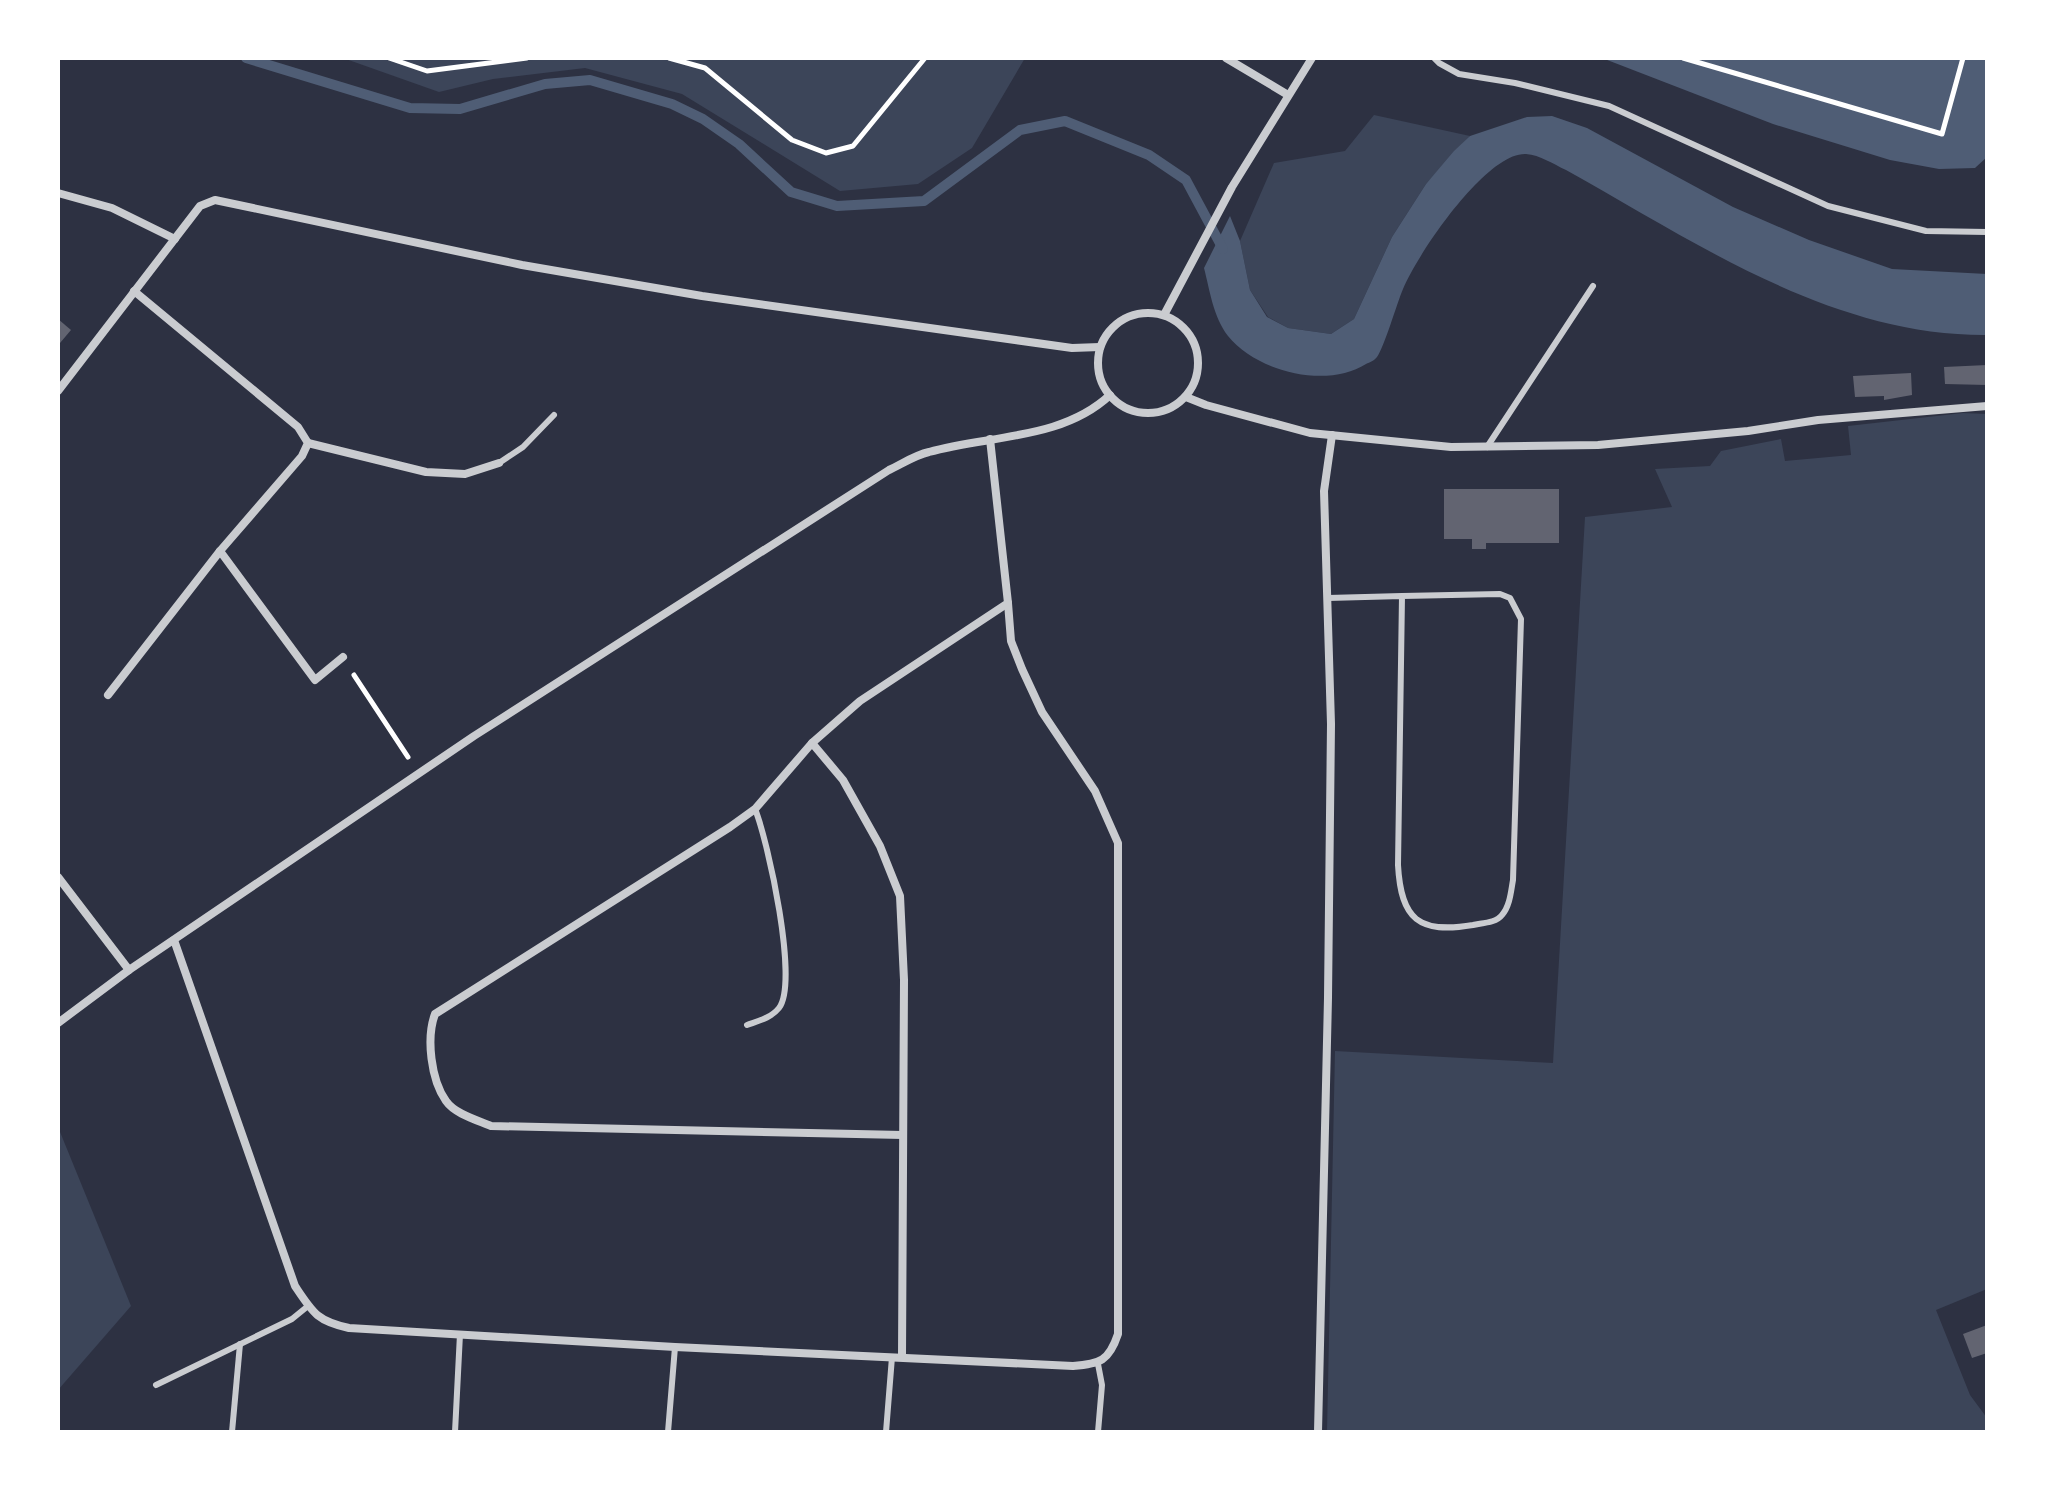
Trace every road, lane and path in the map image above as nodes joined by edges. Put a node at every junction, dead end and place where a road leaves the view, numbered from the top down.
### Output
1 (389, 58) edge
2 (527, 58) edge
3 (669, 58) edge
4 (925, 58) edge
5 (1226, 58) edge
6 (1312, 58) edge
7 (1434, 58) edge
8 (1683, 58) edge
9 (1963, 58) edge
10 (1288, 95) junction
11 (58, 193) edge
12 (1987, 232) edge
13 (175, 239) junction
14 (1593, 286) dead end
15 (134, 291) junction
16 (1164, 315) junction
17 (1100, 347) junction
18 (58, 391) edge
19 (1110, 395) junction
20 (1186, 397) junction
21 (1987, 406) edge
22 (554, 415) dead end
23 (1332, 435) junction
24 (990, 439) junction
25 (308, 443) junction
26 (1487, 447) junction
27 (499, 463) joint
28 (220, 551) junction
29 (1402, 596) junction
30 (1328, 598) junction
31 (1008, 603) junction
32 (343, 657) joint
33 (108, 695) dead end
34 (812, 743) junction
35 (420, 774) junction
36 (755, 809) junction
37 (58, 877) edge
38 (174, 940) junction
39 (129, 970) junction
40 (58, 1023) edge
41 (747, 1025) dead end
42 (903, 1135) junction
43 (308, 1306) junction
44 (460, 1334) junction
45 (240, 1344) junction
46 (675, 1347) junction
47 (892, 1357) junction
48 (902, 1357) junction
49 (1098, 1364) junction
50 (156, 1385) dead end
51 (232, 1432) edge
52 (455, 1432) edge
53 (668, 1432) edge
54 (886, 1432) edge
55 (1098, 1432) edge
56 (1318, 1432) edge

1 - 2 path
3 - 4 path
5 - 10 street
6 - 10 street
7 - 12 lane
8 - 9 path
10 - 16 street
11 - 13 street
13 - 15 street
13 - 17 street
14 - 26 lane
15 - 18 street
15 - 25 street
16 - 17 street
16 - 20 street
17 - 19 street
19 - 20 street
19 - 24 street
20 - 23 street
21 - 26 street
22 - 27 lane
23 - 26 street
23 - 30 street
24 - 31 street
24 - 35 street
25 - 27 street
25 - 28 street
28 - 32 street
28 - 33 street
29 - 29 lane
29 - 30 lane
30 - 56 street
31 - 34 street
31 - 49 street
32 - 35 path
34 - 36 street
34 - 42 street
35 - 38 street
36 - 41 lane
36 - 42 street
37 - 39 street
38 - 39 street
38 - 43 street
39 - 40 street
42 - 48 street
43 - 44 street
43 - 45 lane
44 - 46 street
44 - 52 lane
45 - 50 lane
45 - 51 lane
46 - 47 street
46 - 53 lane
47 - 48 street
47 - 54 lane
48 - 49 street
49 - 55 lane

